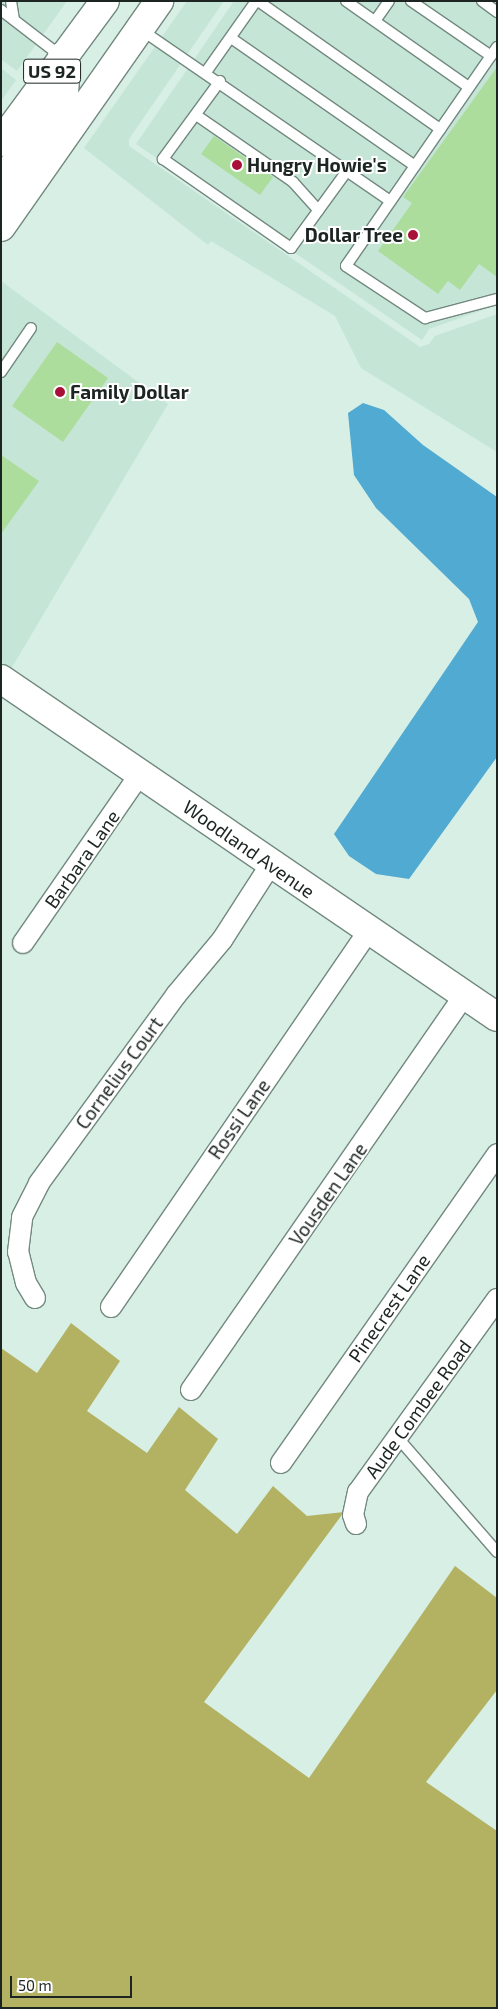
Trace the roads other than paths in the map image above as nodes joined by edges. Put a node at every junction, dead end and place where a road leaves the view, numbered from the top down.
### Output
1 (11, 1) edge
2 (105, 1) edge
3 (159, 1) edge
4 (257, 1) edge
5 (346, 1) edge
6 (389, 1) edge
7 (411, 1) edge
8 (482, 1) edge
9 (1, 10) edge
10 (497, 12) edge
11 (14, 20) junction
12 (375, 21) junction
13 (140, 28) junction
14 (231, 38) junction
15 (497, 47) edge
16 (491, 56) junction
17 (62, 57) junction
18 (206, 72) junction
19 (220, 81) junction
20 (469, 87) junction
21 (196, 115) junction
22 (440, 129) junction
23 (1, 142) edge
24 (415, 166) junction
25 (347, 171) junction
26 (390, 202) junction
27 (1, 207) edge
28 (318, 210) junction
29 (1, 227) edge
30 (497, 299) edge
31 (31, 328) dead end
32 (1, 372) edge
33 (1, 679) edge
34 (140, 774) junction
35 (271, 864) junction
36 (368, 932) junction
37 (23, 944) dead end
38 (464, 997) junction
39 (497, 1017) edge
40 (497, 1154) edge
41 (34, 1298) dead end
42 (497, 1299) edge
43 (111, 1307) dead end
44 (191, 1390) dead end
45 (398, 1438) junction
46 (282, 1463) dead end
47 (356, 1524) dead end
48 (497, 1552) edge

1 - 11 lane
2 - 17 main road, US 92
3 - 13 main road, US 92
4 - 14 lane
4 - 22 lane
5 - 12 lane
6 - 12 lane
7 - 16 lane
8 - 10 lane
9 - 11 lane
11 - 17 lane
12 - 20 lane
13 - 18 lane
13 - 29 main road, US 92
14 - 18 lane
14 - 24 lane
15 - 16 lane
16 - 20 lane
17 - 23 main road, US 92
17 - 27 main road
18 - 19 lane
19 - 21 lane
19 - 25 lane
20 - 22 lane
21 - 28 lane
21 - 28 lane
22 - 24 lane
24 - 26 lane
25 - 26 lane
25 - 28 lane
26 - 30 lane
31 - 32 lane
33 - 34 main road, Woodland Avenue
34 - 35 main road, Woodland Avenue
34 - 37 street, Barbara Lane
35 - 36 main road, Woodland Avenue
35 - 41 street, Cornelius Court
36 - 38 main road, Woodland Avenue
36 - 43 street, Rossi Lane
38 - 39 main road, Woodland Avenue
38 - 44 street, Vousden Lane
40 - 46 street, Pinecrest Lane
42 - 45 street, Aude Combee Road
45 - 47 street, Aude Combee Road
45 - 48 lane

